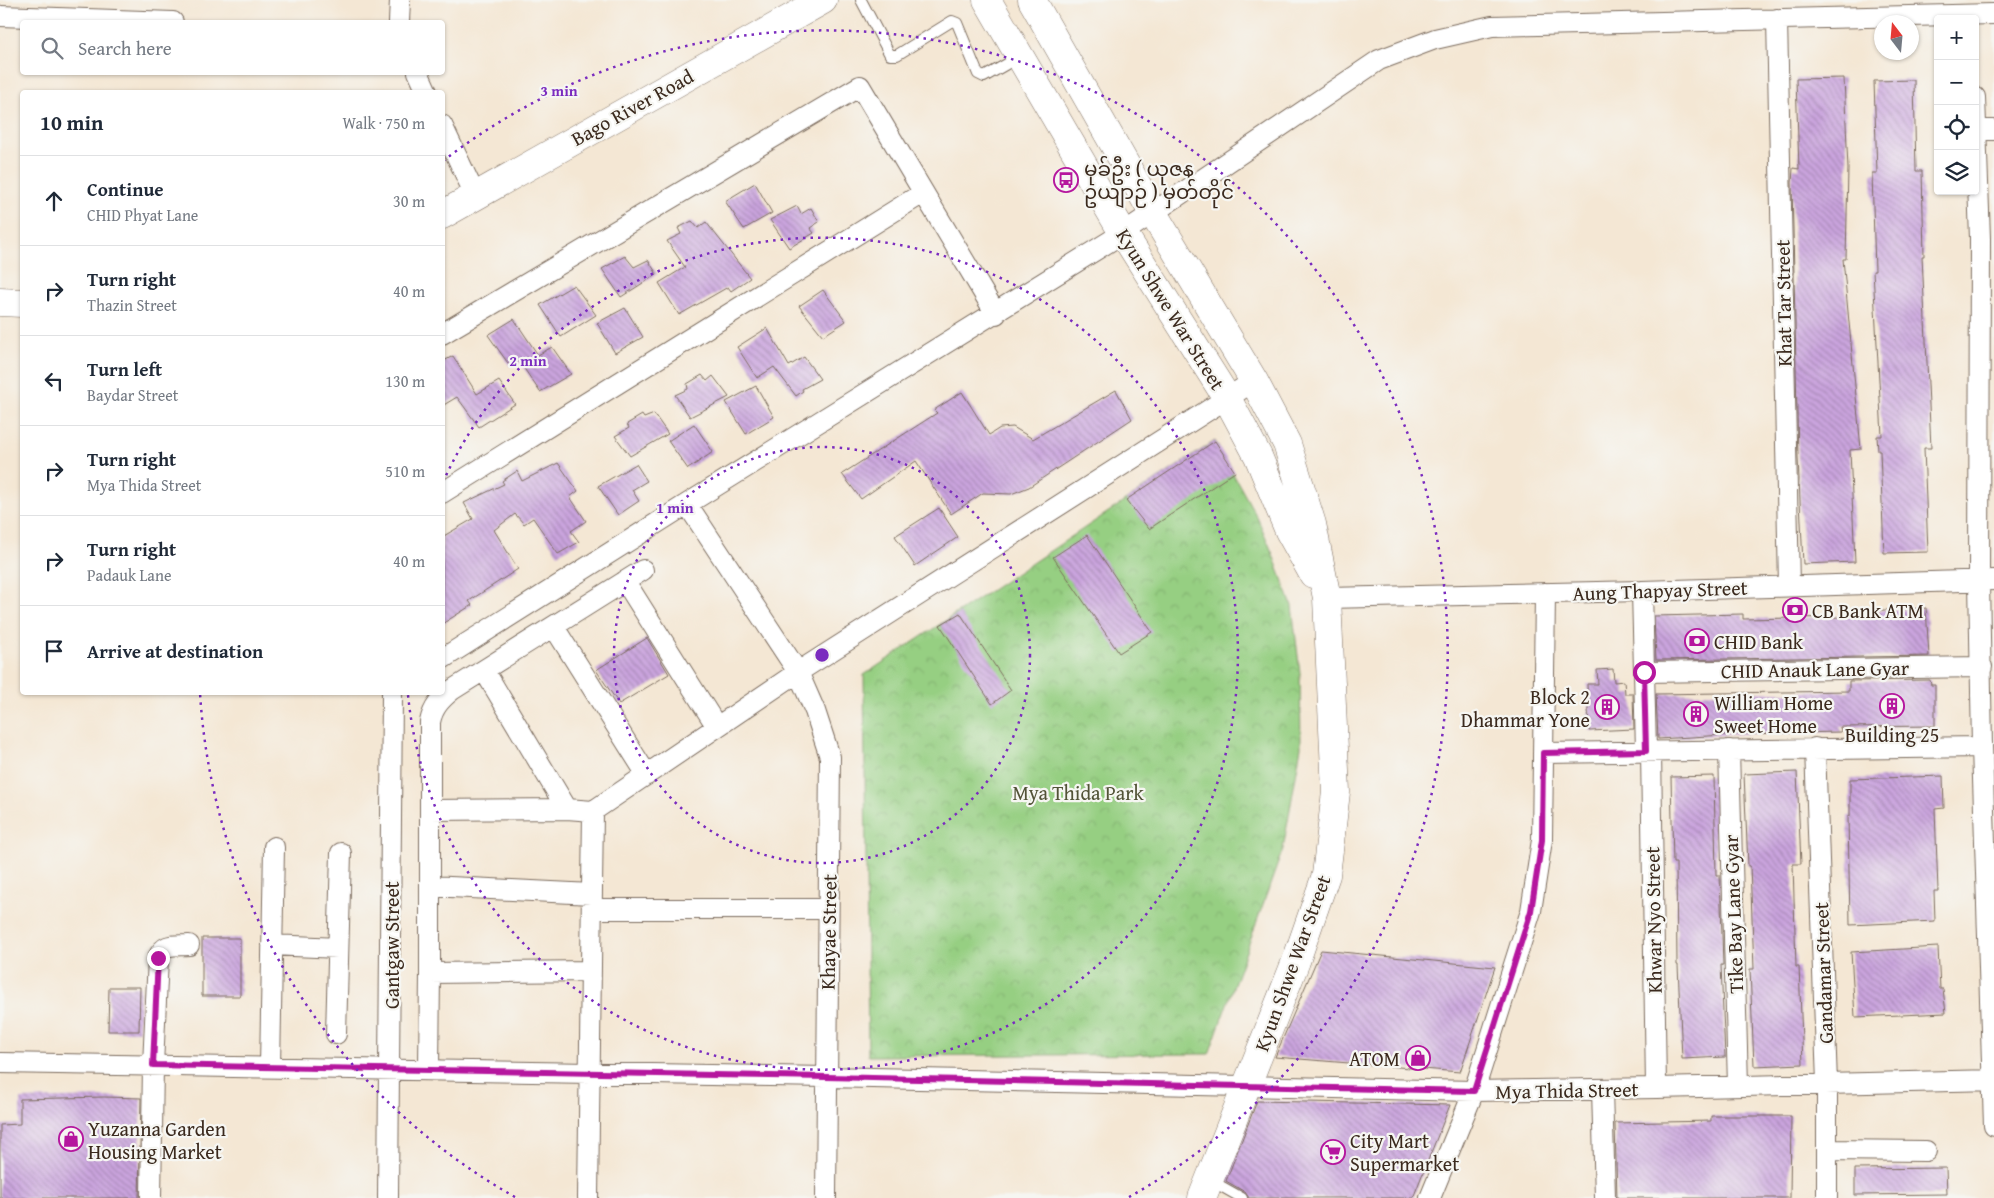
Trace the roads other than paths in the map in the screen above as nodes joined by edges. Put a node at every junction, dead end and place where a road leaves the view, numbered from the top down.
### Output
1 (400, 0) edge
2 (823, 0) edge
3 (860, 0) edge
4 (987, 0) edge
5 (1032, 0) edge
6 (1973, 11) edge
7 (1994, 14) edge
8 (0, 16) edge
9 (1777, 19) junction
10 (115, 20) edge
11 (399, 20) edge
12 (1020, 56) junction
13 (419, 75) edge
14 (426, 90) edge
15 (1977, 105) edge
16 (1985, 130) edge
17 (445, 131) edge
18 (924, 193) junction
19 (475, 195) junction
20 (445, 212) edge
21 (1153, 213) junction
22 (1123, 233) junction
23 (1987, 239) edge
24 (0, 302) edge
25 (20, 303) edge
26 (996, 314) junction
27 (445, 332) edge
28 (1987, 350) edge
29 (1254, 381) junction
30 (1227, 398) junction
31 (1987, 463) edge
32 (445, 491) edge
33 (687, 504) junction
34 (643, 570) dead end
35 (1987, 580) edge
36 (625, 581) junction
37 (1789, 586) junction
38 (1642, 591) junction
39 (1545, 593) junction
40 (1326, 598) junction
41 (554, 626) junction
42 (445, 657) edge
43 (1982, 667) junction
44 (484, 670) junction
45 (798, 672) junction
46 (1647, 672) junction
47 (392, 695) edge
48 (717, 727) junction
49 (1815, 748) junction
50 (1982, 748) junction
51 (1648, 751) junction
52 (1543, 753) junction
53 (1729, 754) junction
54 (647, 775) junction
55 (567, 809) junction
56 (430, 810) junction
57 (593, 812) junction
58 (274, 847) dead end
59 (340, 853) dead end
60 (430, 886) junction
61 (592, 902) junction
62 (827, 909) junction
63 (189, 945) dead end
64 (272, 945) junction
65 (338, 948) junction
66 (591, 971) junction
67 (430, 973) junction
68 (336, 1034) dead end
69 (0, 1063) edge
70 (153, 1065) junction
71 (270, 1067) junction
72 (390, 1070) junction
73 (429, 1070) junction
74 (589, 1074) junction
75 (826, 1077) junction
76 (1738, 1077) junction
77 (1993, 1080) edge
78 (1827, 1083) junction
79 (1245, 1087) junction
80 (1656, 1088) junction
81 (1602, 1089) junction
82 (1474, 1091) junction
83 (1994, 1126) edge
84 (1827, 1150) junction
85 (1926, 1152) dead end
86 (1206, 1189) edge
87 (151, 1198) edge
88 (388, 1198) edge
89 (588, 1198) edge
90 (826, 1198) edge
91 (1242, 1198) edge
92 (1430, 1198) edge
93 (1605, 1198) edge
94 (1827, 1198) edge

1 - 11 street
2 - 19 street, Bago River Road
3 - 12 lane
4 - 12 street, Kyun Shwe War Street
5 - 21 street, Kyun Shwe War Street
6 - 7 street
6 - 9 street
8 - 10 street
9 - 21 street
9 - 37 street, Khat Tar Street
12 - 22 street, Kyun Shwe War Street
13 - 14 street
15 - 16 street
16 - 23 street
17 - 19 street
18 - 26 street
18 - 27 street
18 - 32 street
19 - 20 street, Bago River Road
21 - 22 street
21 - 29 street, Kyun Shwe War Street
22 - 26 street
22 - 30 street, Kyun Shwe War Street
23 - 28 street
24 - 25 street
26 - 33 street
28 - 31 street
29 - 30 street
29 - 40 street, Kyun Shwe War Street
30 - 40 street, Kyun Shwe War Street
30 - 45 street
31 - 35 street
33 - 42 street
33 - 45 street, Khayae Street
34 - 36 street
35 - 37 street, Aung Thapyay Street
35 - 43 street
36 - 41 street
36 - 48 street
37 - 38 street, Aung Thapyay Street
38 - 39 street, Aung Thapyay Street
38 - 46 street, Khwar Nyo Street
39 - 40 street, Aung Thapyay Street
39 - 52 street
40 - 79 street, Kyun Shwe War Street
41 - 44 street
41 - 54 street
43 - 46 street, CHID Anauk Lane Gyar
43 - 50 street
44 - 55 street
44 - 56 street
45 - 48 street
45 - 62 street, Khayae Street
46 - 51 street, Khwar Nyo Street
47 - 72 street, Gantgaw Street
48 - 54 street
49 - 50 street
49 - 53 street
49 - 78 street, Gandamar Street
50 - 77 street
51 - 52 street
51 - 53 street
51 - 80 street, Khwar Nyo Street
52 - 82 street
53 - 76 street, Tike Bay Lane Gyar
54 - 57 street
55 - 56 street
55 - 57 street
56 - 60 street
57 - 61 street
58 - 64 street
59 - 65 street
60 - 61 street
60 - 67 street
61 - 62 street
61 - 66 street
62 - 75 street, Khayae Street
63 - 70 street
64 - 65 street
64 - 71 street
65 - 68 street
66 - 67 street
66 - 74 street
67 - 73 street
69 - 70 street, Mya Thida Street
70 - 71 street, Mya Thida Street
70 - 87 street
71 - 72 street, Mya Thida Street
72 - 73 street, Mya Thida Street
72 - 88 street, Gantgaw Street
73 - 74 street, Mya Thida Street
74 - 75 street, Mya Thida Street
74 - 89 street
75 - 79 street, Mya Thida Street
75 - 90 street, Khayae Street
76 - 78 street, Mya Thida Street
76 - 80 street, Mya Thida Street
77 - 78 street, Mya Thida Street
77 - 83 street
78 - 84 street, Gandamar Street
79 - 82 street, Mya Thida Street
79 - 86 street, Kyun Shwe War Street
80 - 81 street, Mya Thida Street
81 - 82 street, Mya Thida Street
81 - 93 street
82 - 92 street
84 - 85 street
84 - 94 street, Gandamar Street
86 - 91 lane

